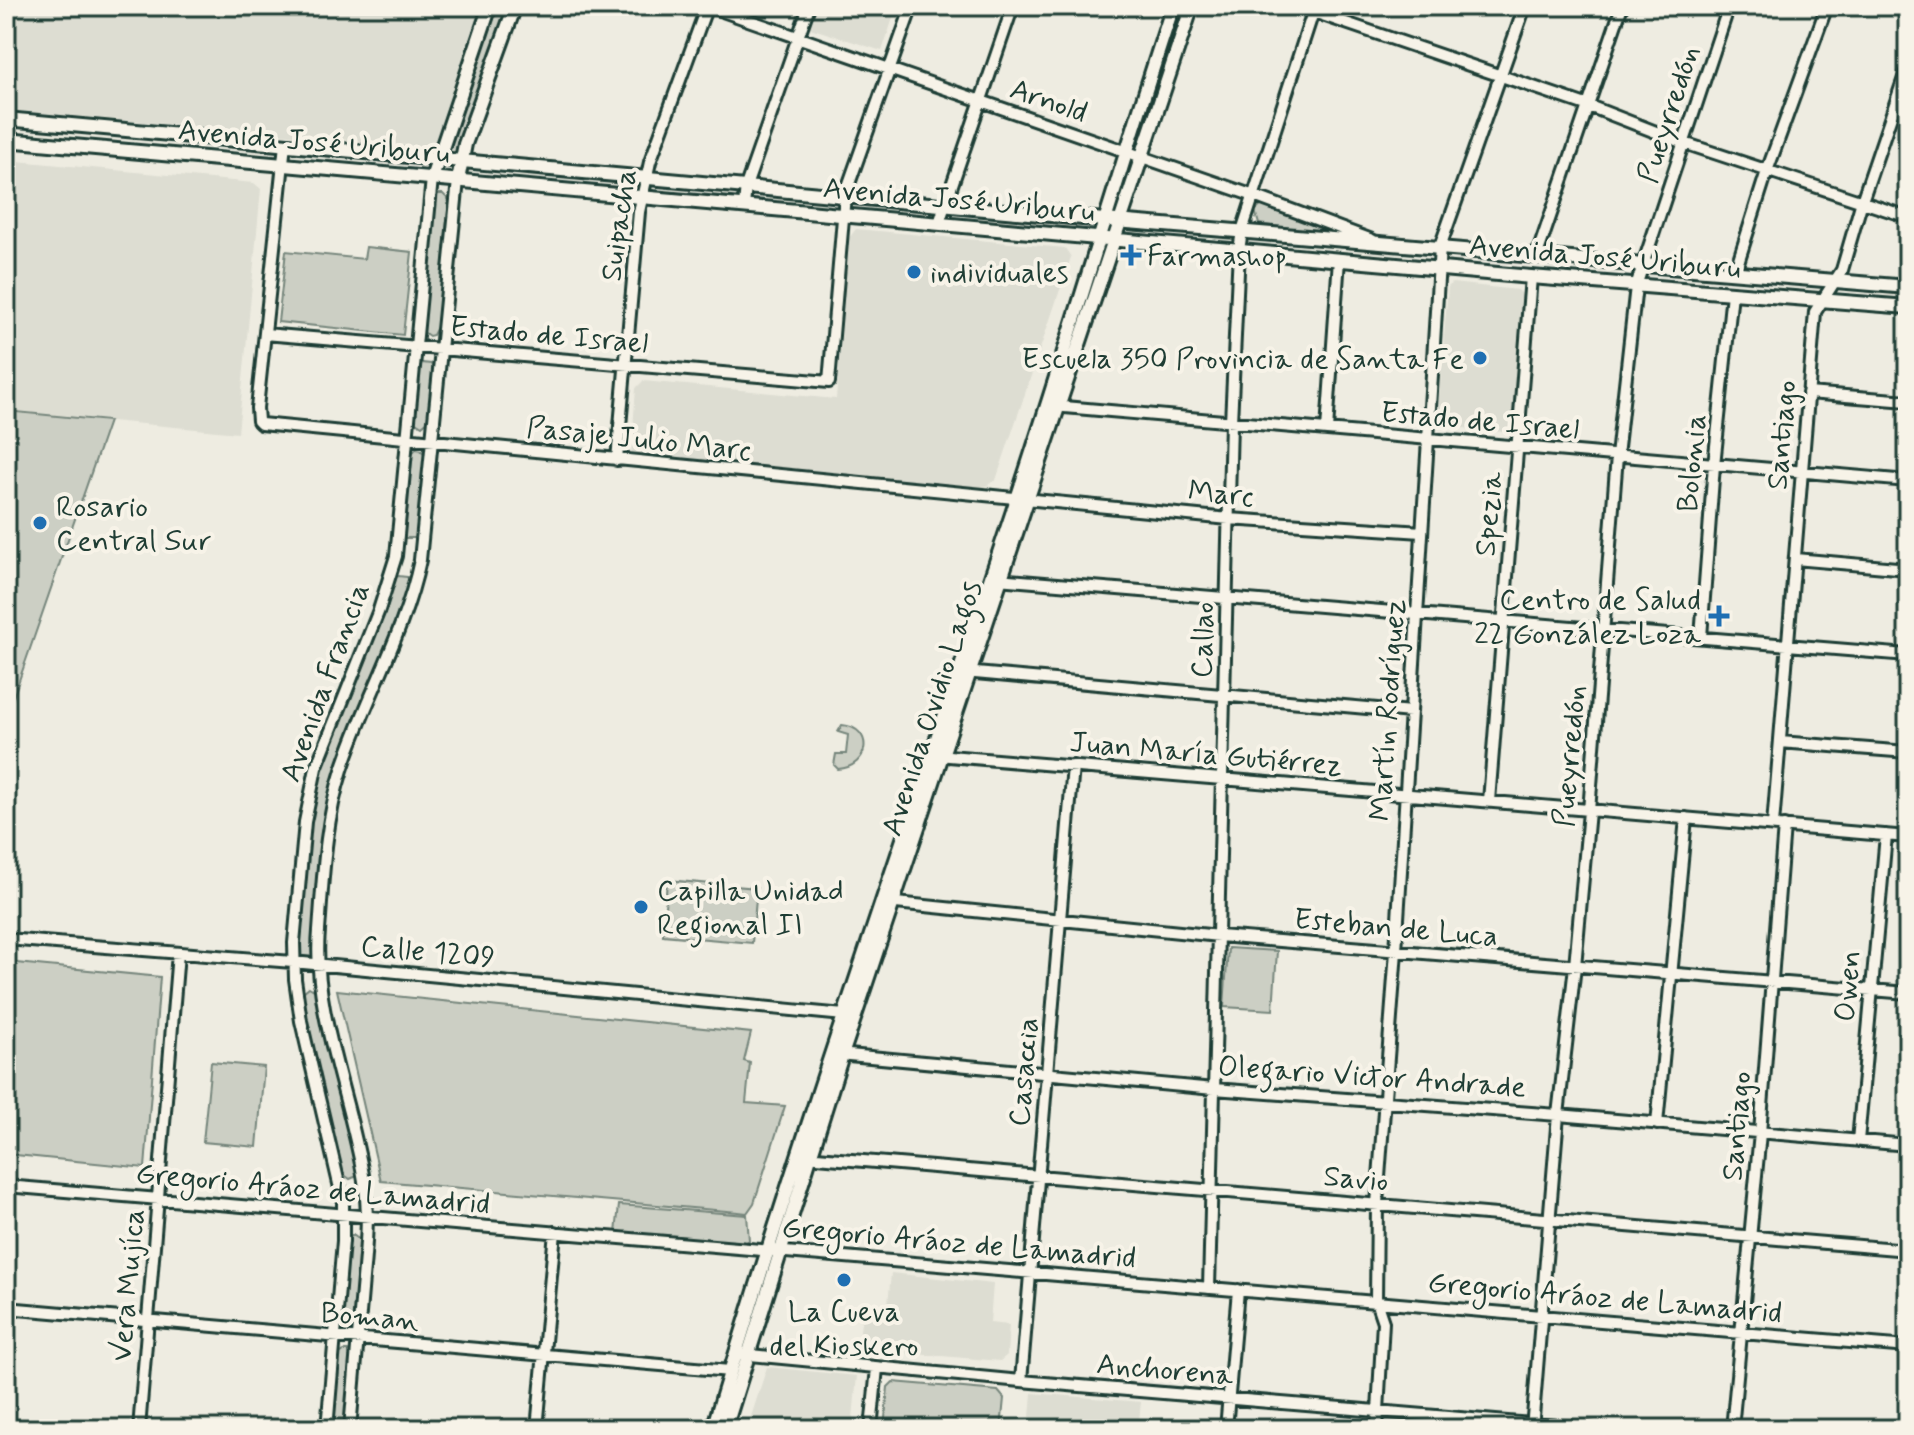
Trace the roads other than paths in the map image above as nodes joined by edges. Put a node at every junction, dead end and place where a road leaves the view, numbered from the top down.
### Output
1 (490, 6) edge
2 (515, 6) edge
3 (707, 6) edge
4 (809, 6) edge
5 (912, 6) edge
6 (1013, 6) edge
7 (1173, 6) edge
8 (1192, 6) edge
9 (1296, 6) edge
10 (1525, 6) edge
11 (1622, 6) edge
12 (1729, 6) edge
13 (1827, 6) edge
14 (1895, 6) edge
15 (1314, 9) edge
16 (1908, 10) edge
17 (798, 38) junction
18 (1908, 66) edge
19 (890, 70) junction
20 (1500, 75) junction
21 (982, 102) junction
22 (1589, 106) junction
23 (6, 119) edge
24 (34, 122) junction
25 (150, 132) junction
26 (6, 140) edge
27 (32, 142) junction
28 (1684, 143) junction
29 (285, 144) junction
30 (148, 152) junction
31 (1125, 152) junction
32 (1141, 157) junction
33 (438, 158) junction
34 (462, 160) junction
35 (283, 165) junction
36 (1767, 171) junction
37 (647, 177) junction
38 (432, 178) junction
39 (458, 180) junction
40 (746, 186) junction
41 (845, 195) junction
42 (1254, 196) junction
43 (643, 197) junction
44 (1862, 201) junction
45 (946, 205) junction
46 (744, 206) junction
47 (844, 215) junction
48 (1908, 217) edge
49 (1104, 220) junction
50 (1120, 221) junction
51 (939, 223) junction
52 (1242, 231) junction
53 (1099, 238) junction
54 (1115, 239) junction
55 (1373, 241) junction
56 (1440, 247) junction
57 (1239, 250) junction
58 (1537, 255) junction
59 (1339, 259) junction
60 (1645, 264) junction
61 (1439, 268) junction
62 (1735, 272) junction
63 (1531, 277) junction
64 (1834, 281) junction
65 (1636, 286) junction
66 (1908, 287) edge
67 (1732, 293) junction
68 (1822, 301) junction
69 (1908, 307) edge
70 (265, 334) junction
71 (416, 346) junction
72 (442, 349) junction
73 (626, 364) junction
74 (1808, 393) junction
75 (1908, 401) edge
76 (1053, 406) junction
77 (1231, 422) junction
78 (1327, 430) junction
79 (407, 439) junction
80 (1428, 440) junction
81 (433, 442) junction
82 (1518, 447) junction
83 (1617, 456) junction
84 (617, 460) junction
85 (1714, 465) junction
86 (1802, 473) junction
87 (1908, 481) edge
88 (1023, 499) junction
89 (1229, 519) junction
90 (1422, 532) junction
91 (1795, 559) junction
92 (1908, 569) edge
93 (996, 579) junction
94 (1227, 599) junction
95 (1417, 614) junction
96 (1504, 622) junction
97 (1603, 630) junction
98 (1701, 637) junction
99 (1788, 645) junction
100 (1908, 655) edge
101 (964, 672) junction
102 (1223, 696) junction
103 (1411, 712) junction
104 (1780, 742) junction
105 (1908, 752) edge
106 (936, 754) junction
107 (1073, 766) junction
108 (1222, 779) junction
109 (1406, 794) junction
110 (1489, 801) junction
111 (1589, 811) junction
112 (1686, 818) junction
113 (1778, 826) junction
114 (1886, 835) junction
115 (1908, 837) edge
116 (887, 902) junction
117 (1060, 919) junction
118 (1219, 936) junction
119 (6, 939) edge
120 (1396, 951) junction
121 (178, 953) junction
122 (293, 962) junction
123 (319, 965) junction
124 (1575, 966) junction
125 (1671, 974) junction
126 (1771, 982) junction
127 (1870, 990) junction
128 (1908, 993) edge
129 (844, 1015) junction
130 (837, 1054) junction
131 (1047, 1072) junction
132 (1214, 1089) junction
133 (1384, 1102) junction
134 (1558, 1115) junction
135 (1657, 1124) junction
136 (1760, 1133) junction
137 (1858, 1141) junction
138 (1908, 1145) edge
139 (805, 1156) junction
140 (1038, 1175) junction
141 (6, 1186) edge
142 (1212, 1190) junction
143 (158, 1199) junction
144 (1377, 1204) junction
145 (343, 1214) junction
146 (367, 1216) junction
147 (1549, 1219) junction
148 (555, 1232) junction
149 (1750, 1236) junction
150 (774, 1250) junction
151 (1908, 1250) edge
152 (1030, 1272) junction
153 (1209, 1288) junction
154 (1238, 1290) junction
155 (1376, 1301) junction
156 (6, 1308) edge
157 (1543, 1317) junction
158 (148, 1320) junction
159 (1742, 1333) junction
160 (335, 1337) junction
161 (357, 1339) junction
162 (1908, 1347) edge
163 (741, 1354) junction
164 (544, 1355) junction
165 (877, 1368) junction
166 (730, 1371) junction
167 (1021, 1381) junction
168 (1229, 1398) junction
169 (1378, 1412) junction
170 (1532, 1427) edge
171 (6, 1428) edge
172 (20, 1429) edge
173 (139, 1429) edge
174 (327, 1429) edge
175 (350, 1429) edge
176 (537, 1429) edge
177 (713, 1429) edge
178 (725, 1429) edge
179 (871, 1429) edge
180 (1226, 1429) edge
181 (1377, 1429) edge
182 (1591, 1429) edge
183 (1732, 1429) edge

1 - 33 main road, Avenida Francia
2 - 34 main road, Avenida Francia
3 - 17 street, Arnold
3 - 37 street, Suipacha
4 - 17 street
5 - 19 street
6 - 21 street
7 - 31 main road, Avenida Ovidio Lagos
8 - 32 main road, Avenida Ovidio Lagos
9 - 15 street
10 - 20 street, Martín Rodríguez
11 - 22 street
12 - 28 street, Pueyrredón
13 - 36 street
14 - 16 street
15 - 20 street
15 - 42 street, Callao
17 - 19 street, Arnold
17 - 40 street
18 - 44 street, Santiago
19 - 21 street, Arnold
19 - 41 street
20 - 22 street
20 - 56 street, Martín Rodríguez
21 - 31 street, Arnold
21 - 45 street
22 - 28 street
22 - 58 street
23 - 24 main road, Avenida José Uriburu
24 - 25 main road, Avenida José Uriburu
24 - 27 street
25 - 29 main road, Avenida José Uriburu
25 - 30 street
26 - 27 main road, Avenida José Uriburu
27 - 30 main road, Avenida José Uriburu
28 - 36 street
28 - 60 street, Pueyrredón
29 - 33 main road, Avenida José Uriburu
29 - 35 street
30 - 35 main road, Avenida José Uriburu
31 - 32 street, Arnold
31 - 49 main road, Avenida Ovidio Lagos
32 - 42 street, Arnold
32 - 50 main road, Avenida Ovidio Lagos
33 - 34 main road, Avenida José Uriburu
33 - 38 main road, Avenida Francia
34 - 37 main road, Avenida José Uriburu
34 - 39 main road, Avenida Francia
35 - 38 main road, Avenida José Uriburu
35 - 70 street
36 - 44 street
36 - 62 street
37 - 40 main road, Avenida José Uriburu
37 - 43 street, Suipacha
38 - 39 main road, Avenida José Uriburu
38 - 71 street, Avenida Francia
39 - 43 main road, Avenida José Uriburu
39 - 72 street, Avenida Francia
40 - 41 main road, Avenida José Uriburu
40 - 46 street
41 - 45 main road, Avenida José Uriburu
41 - 47 street
42 - 52 street, Callao
42 - 55 street, Arnold
43 - 46 main road, Avenida José Uriburu
43 - 73 street, Suipacha
44 - 48 street
44 - 64 street, Santiago
45 - 49 main road, Avenida José Uriburu
45 - 51 street
46 - 47 main road, Avenida José Uriburu
47 - 51 main road, Avenida José Uriburu
47 - 73 street, Estado de Israel
49 - 50 main road, Avenida José Uriburu
49 - 53 main road, Avenida Ovidio Lagos
50 - 52 main road, Avenida José Uriburu
50 - 54 main road, Avenida Ovidio Lagos
51 - 53 main road, Avenida José Uriburu
52 - 55 main road, Avenida José Uriburu
52 - 57 street, Callao
53 - 54 main road, Avenida José Uriburu
53 - 76 main road, Avenida Ovidio Lagos
54 - 57 main road, Avenida José Uriburu
54 - 76 main road, Avenida Ovidio Lagos
55 - 56 main road, Avenida José Uriburu
56 - 58 main road, Avenida José Uriburu
56 - 61 street, Martín Rodríguez
57 - 59 main road, Avenida José Uriburu
57 - 77 street, Callao
58 - 60 main road, Avenida José Uriburu
59 - 61 main road, Avenida José Uriburu
59 - 78 street
60 - 62 main road, Avenida José Uriburu
60 - 65 street, Pueyrredón
61 - 63 main road, Avenida José Uriburu
61 - 80 street, Martín Rodríguez
62 - 64 main road, Avenida José Uriburu
63 - 65 main road, Avenida José Uriburu
63 - 82 street, Spezia
64 - 66 main road, Avenida José Uriburu
64 - 68 street, Santiago
65 - 67 main road, Avenida José Uriburu
65 - 83 street, Pueyrredón
67 - 68 main road, Avenida José Uriburu
67 - 85 street, Bolonia
68 - 69 main road, Avenida José Uriburu
68 - 74 street, Santiago
70 - 71 street, Estado de Israel
70 - 79 street, Pasaje Julio Marc
71 - 72 street, Estado de Israel
71 - 79 street, Avenida Francia
72 - 73 street, Estado de Israel
72 - 81 street, Avenida Francia
73 - 84 street, Suipacha
74 - 75 street
74 - 86 street, Santiago
76 - 77 street, Estado de Israel
76 - 88 main road, Avenida Ovidio Lagos
77 - 78 street, Estado de Israel
77 - 89 street, Callao
78 - 80 street, Estado de Israel
79 - 81 street, Pasaje Julio Marc
79 - 122 street, Avenida Francia
80 - 82 street, Estado de Israel
80 - 90 street, Martín Rodríguez
81 - 84 street, Pasaje Julio Marc
81 - 123 street, Avenida Francia
82 - 83 street, Estado de Israel
82 - 96 street, Spezia
83 - 85 street, Estado de Israel
83 - 97 street, Pueyrredón
84 - 88 street, Pasaje Julio Marc
85 - 86 street, Estado de Israel
85 - 98 street, Bolonia
86 - 87 street, Estado de Israel
86 - 91 street, Santiago
88 - 89 street, Marc
88 - 93 main road, Avenida Ovidio Lagos
89 - 90 street, Marc
89 - 94 street, Callao
90 - 95 street, Martín Rodríguez
91 - 92 street
91 - 99 street, Santiago
93 - 94 street
93 - 101 main road, Avenida Ovidio Lagos
94 - 95 street
94 - 102 street, Callao
95 - 96 street
95 - 103 street, Martín Rodríguez
96 - 97 street
96 - 110 street, Spezia
97 - 98 street
97 - 111 street, Pueyrredón
98 - 99 street
99 - 100 street
99 - 104 street, Santiago
101 - 102 street
101 - 106 main road, Avenida Ovidio Lagos
102 - 103 street
102 - 108 street, Callao
103 - 109 street, Martín Rodríguez
104 - 105 street
104 - 113 street, Santiago
106 - 107 street, Juan María Gutiérrez
106 - 116 main road, Avenida Ovidio Lagos
107 - 108 street, Juan María Gutiérrez
107 - 117 street, Casaccia
108 - 109 street, Juan María Gutiérrez
108 - 118 street, Callao
109 - 110 street, Juan María Gutiérrez
109 - 120 street, Martín Rodríguez
110 - 111 street, Juan María Gutiérrez
111 - 112 street, Juan María Gutiérrez
111 - 124 street, Pueyrredón
112 - 113 street, Juan María Gutiérrez
112 - 125 street
113 - 114 street, Juan María Gutiérrez
113 - 126 street, Santiago
114 - 115 street, Juan María Gutiérrez
114 - 127 street, Owen
116 - 117 street, Esteban de Luca
116 - 129 main road, Avenida Ovidio Lagos
116 - 130 main road, Avenida Ovidio Lagos
117 - 118 street, Esteban de Luca
117 - 131 street, Casaccia
118 - 120 street, Esteban de Luca
118 - 132 street, Callao
119 - 121 street, Calle 1209
120 - 124 street, Esteban de Luca
120 - 133 street, Martín Rodríguez
121 - 122 street, Calle 1209
121 - 143 street, Vera Mujíca
122 - 123 street, Calle 1209
122 - 145 street, Avenida Francia
123 - 129 street, Calle 1209
123 - 146 street, Avenida Francia
124 - 125 street, Esteban de Luca
124 - 134 street, Pueyrredón
125 - 126 street, Esteban de Luca
125 - 135 street
126 - 127 street, Esteban de Luca
126 - 136 street, Santiago
127 - 128 street, Esteban de Luca
127 - 137 street, Owen
129 - 130 main road, Avenida Ovidio Lagos
130 - 131 street, Olegario Victor Andrade
130 - 139 main road, Avenida Ovidio Lagos
131 - 132 street, Olegario Victor Andrade
131 - 140 street, Casaccia
132 - 133 street, Olegario Victor Andrade
132 - 142 street, Callao
133 - 134 street, Olegario Victor Andrade
133 - 144 street, Martín Rodríguez
134 - 135 street, Olegario Victor Andrade
134 - 147 street, Pueyrredón
135 - 136 street, Olegario Victor Andrade
136 - 137 street, Olegario Victor Andrade
136 - 149 street, Santiago
137 - 138 street, Olegario Victor Andrade
139 - 140 street, Savio
139 - 150 main road, Avenida Ovidio Lagos
140 - 142 street, Savio
140 - 152 street, Casaccia
141 - 143 street, Gregorio Aráoz de Lamadrid
142 - 144 street, Savio
142 - 153 street, Callao
143 - 145 street, Gregorio Aráoz de Lamadrid
143 - 158 street, Vera Mujíca
144 - 147 street, Savio
144 - 155 street, Martín Rodríguez
145 - 146 street, Gregorio Aráoz de Lamadrid
145 - 160 street, Avenida Francia
146 - 148 street, Gregorio Aráoz de Lamadrid
146 - 161 street, Avenida Francia
147 - 149 street, Savio
147 - 157 street, Pueyrredón
148 - 150 street, Gregorio Aráoz de Lamadrid
148 - 164 street
149 - 151 street, Savio
149 - 159 street, Santiago
150 - 152 street, Gregorio Aráoz de Lamadrid
150 - 163 main road, Avenida Ovidio Lagos
152 - 153 street, Gregorio Aráoz de Lamadrid
152 - 167 street, Casaccia
153 - 154 street, Gregorio Aráoz de Lamadrid
154 - 155 street, Gregorio Aráoz de Lamadrid
154 - 168 street
155 - 157 street, Gregorio Aráoz de Lamadrid
155 - 169 street, Martín Rodríguez
156 - 158 street, Boman
157 - 159 street, Gregorio Aráoz de Lamadrid
157 - 170 street, Pueyrredón
158 - 160 street, Boman
158 - 173 street, Vera Mujíca
159 - 162 street, Gregorio Aráoz de Lamadrid
159 - 183 street, Santiago
160 - 161 street, Boman
160 - 174 street, Avenida Francia
161 - 164 street, Boman
161 - 175 street, Avenida Francia
163 - 165 street, Anchorena
163 - 166 main road, Avenida Ovidio Lagos
163 - 178 main road, Avenida Ovidio Lagos
164 - 166 street, Boman
164 - 176 street
165 - 167 street, Anchorena
165 - 179 street
166 - 177 main road, Avenida Ovidio Lagos
167 - 168 street, Anchorena
168 - 169 street, Anchorena
168 - 180 street
169 - 170 street, Anchorena
169 - 181 street, Martín Rodríguez
170 - 182 street, Anchorena
171 - 172 street

